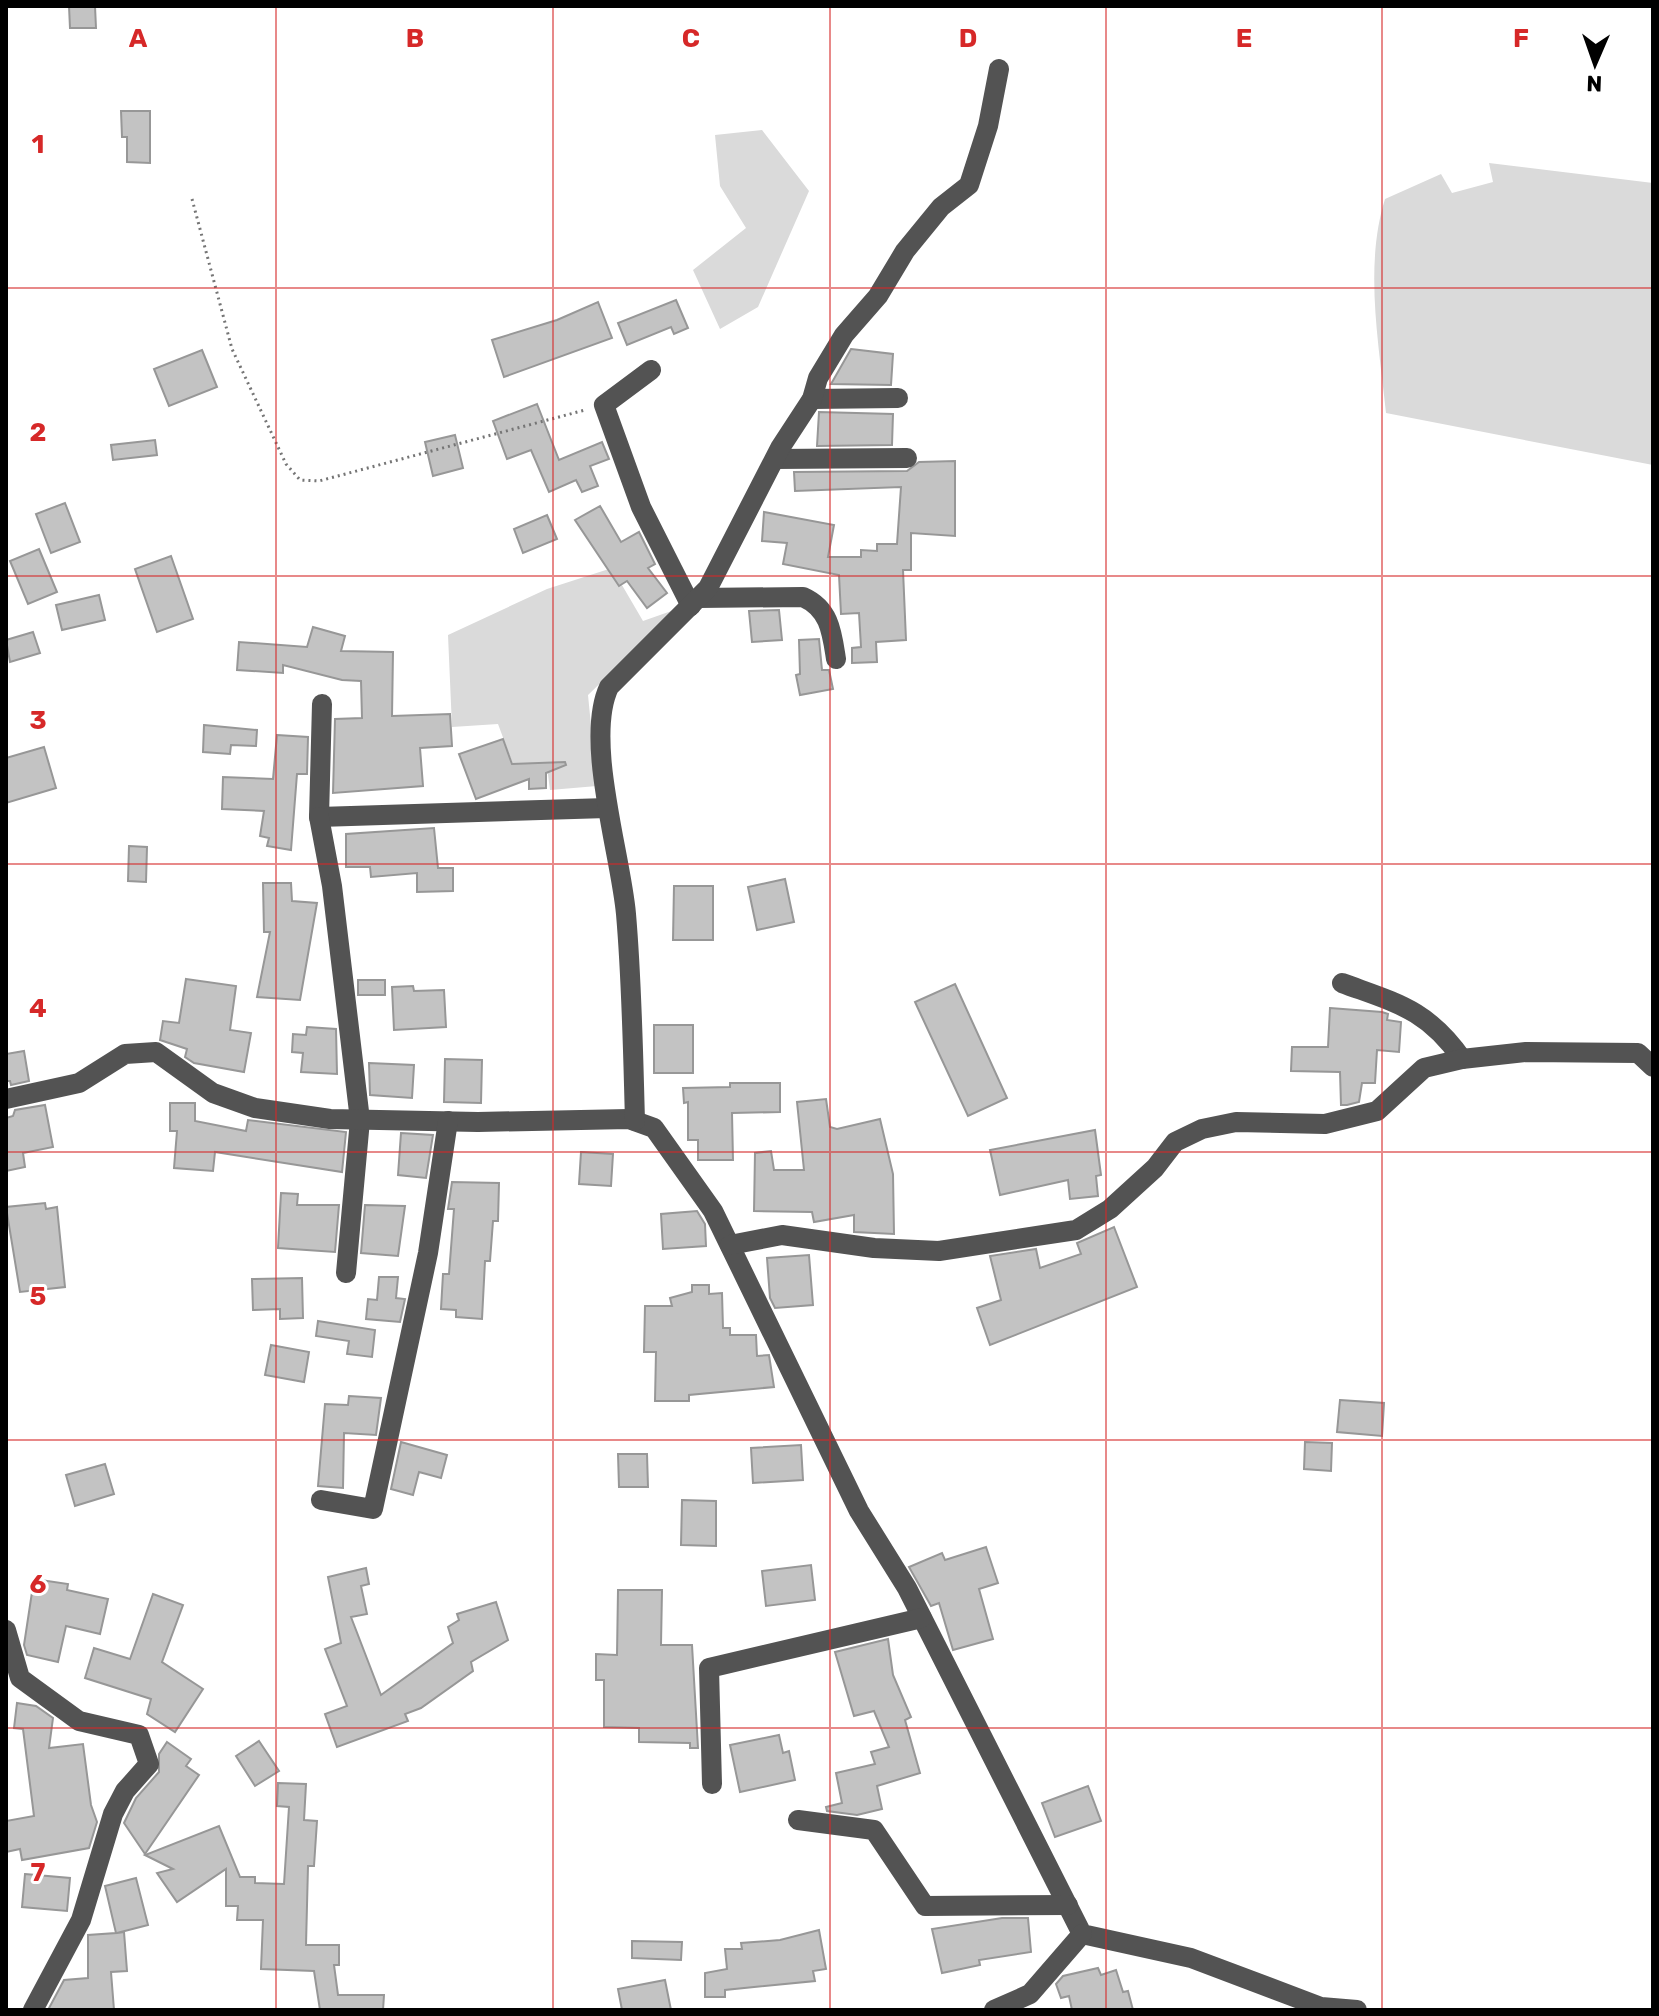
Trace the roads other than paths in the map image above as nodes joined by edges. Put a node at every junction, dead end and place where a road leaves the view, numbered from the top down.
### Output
1 (999, 69) dead end
2 (651, 370) dead end
3 (898, 398) dead end
4 (812, 399) junction
5 (907, 458) dead end
6 (775, 459) junction
7 (695, 602) junction
8 (836, 659) dead end
9 (322, 704) dead end
10 (607, 808) junction
11 (319, 817) junction
12 (1342, 983) dead end
13 (1462, 1059) junction
14 (1653, 1067) edge
15 (6, 1099) edge
16 (360, 1120) junction
17 (448, 1121) junction
18 (635, 1121) junction
19 (730, 1245) junction
20 (346, 1273) dead end
21 (321, 1500) dead end
22 (922, 1618) junction
23 (6, 1630) edge
24 (712, 1784) dead end
25 (798, 1820) dead end
26 (1068, 1905) junction
27 (1082, 1934) junction
28 (33, 2010) edge
29 (994, 2010) edge
30 (1357, 2010) edge

1 - 4 street
2 - 7 street
3 - 4 street
4 - 6 street
5 - 6 street
6 - 7 street
7 - 8 street
7 - 10 street
9 - 11 street
10 - 11 street
10 - 18 street
11 - 16 street
12 - 13 street
13 - 14 street
13 - 19 street
15 - 16 street
16 - 17 street
16 - 20 street
17 - 18 street
17 - 21 street
18 - 19 street
19 - 22 street
22 - 24 street
22 - 26 street
23 - 28 street
25 - 26 street
26 - 27 street
27 - 29 street
27 - 30 street

